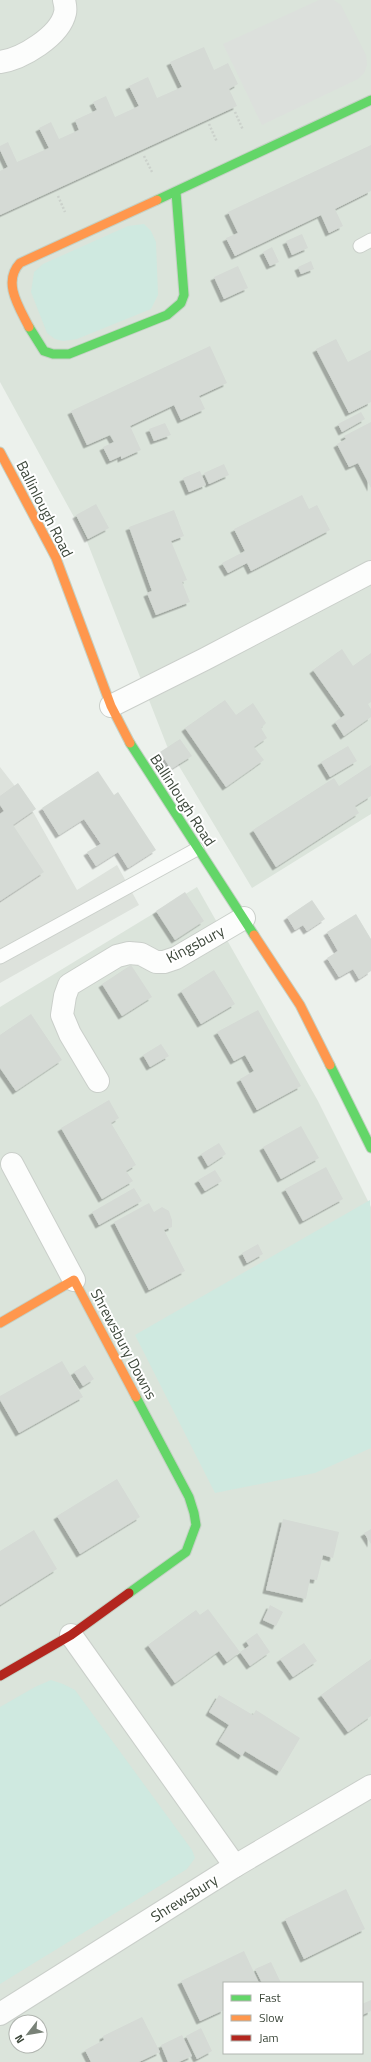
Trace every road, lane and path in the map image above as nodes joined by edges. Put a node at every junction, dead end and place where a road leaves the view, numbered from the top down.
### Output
1 (64, 0) edge
2 (0, 62) edge
3 (371, 100) edge
4 (235, 112) dead end
5 (209, 124) dead end
6 (246, 137) dead end
7 (220, 149) dead end
8 (144, 156) dead end
9 (152, 173) dead end
10 (176, 192) junction
11 (58, 196) dead end
12 (66, 214) dead end
13 (0, 452) edge
14 (371, 572) edge
15 (111, 706) junction
16 (197, 849) junction
17 (244, 918) junction
18 (0, 957) edge
19 (98, 1081) dead end
20 (371, 1148) edge
21 (12, 1164) dead end
22 (74, 1280) junction
23 (0, 1323) edge
24 (71, 1635) junction
25 (0, 1676) edge
26 (371, 1786) edge
27 (235, 1866) junction
28 (0, 2014) edge

1 - 2 street
3 - 10 street
4 - 6 path
5 - 7 path
8 - 9 path
10 - 10 street
11 - 12 path
13 - 15 street, Ballinlough Road
14 - 15 street
15 - 16 street, Ballinlough Road
16 - 17 street, Ballinlough Road
16 - 18 lane
17 - 19 street, Kingsbury
17 - 20 street, Ballinlough Road
21 - 22 street
22 - 23 street, Shrewsbury Downs
22 - 24 street, Shrewsbury Downs
24 - 25 street, Shrewsbury Downs
24 - 27 street
26 - 27 street, Shrewsbury
27 - 28 street, Shrewsbury

